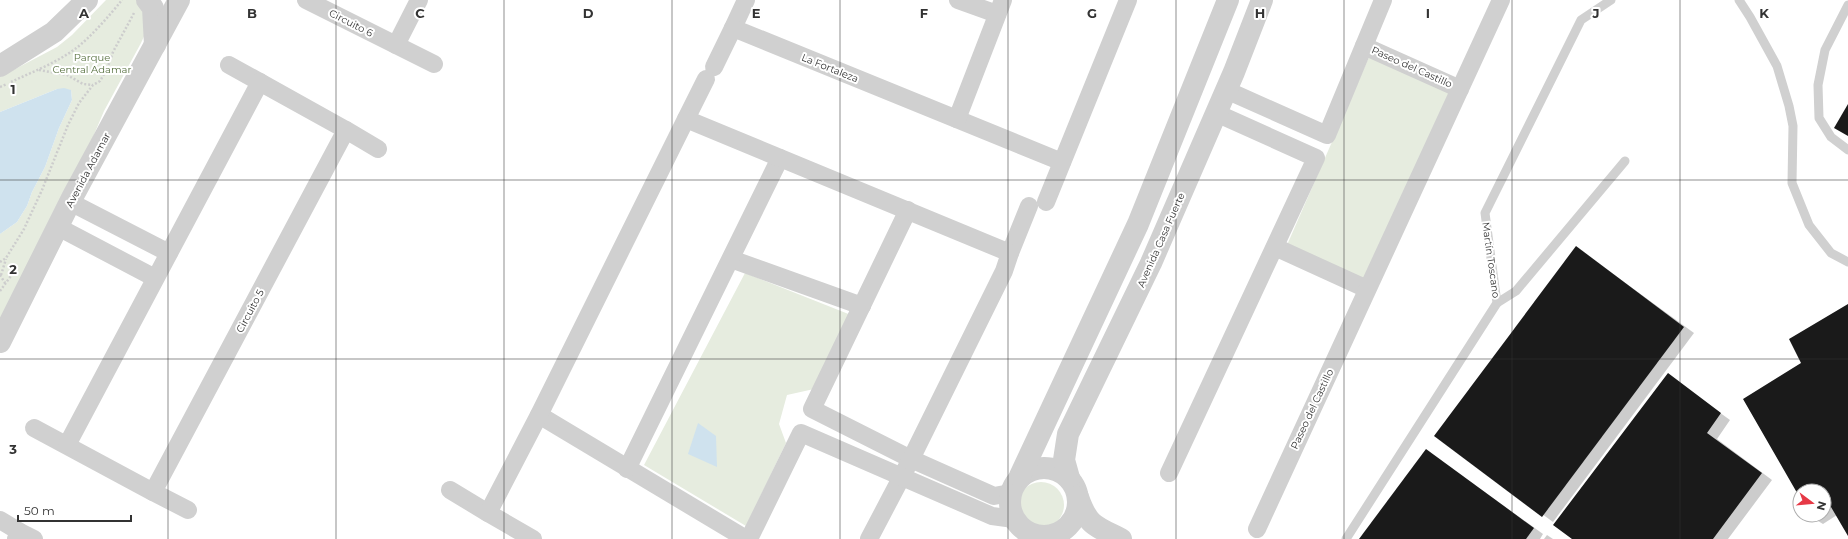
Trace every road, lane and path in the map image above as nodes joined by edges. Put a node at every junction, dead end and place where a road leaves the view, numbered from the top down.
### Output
1 (87, 0) edge
2 (122, 0) edge
3 (179, 0) edge
4 (306, 0) edge
5 (419, 0) edge
6 (746, 0) edge
7 (958, 0) edge
8 (1128, 0) edge
9 (1228, 0) edge
10 (1262, 0) edge
11 (1383, 0) edge
12 (1501, 0) edge
13 (1611, 0) edge
14 (1738, 0) edge
15 (1848, 5) edge
16 (141, 6) edge
17 (1000, 7) edge
18 (733, 28) junction
19 (155, 45) junction
20 (396, 45) junction
21 (1364, 46) junction
22 (2, 64) edge
23 (434, 64) dead end
24 (230, 65) dead end
25 (39, 70) junction
26 (260, 82) junction
27 (93, 85) junction
28 (0, 87) edge
29 (1460, 89) junction
30 (1226, 90) junction
31 (1216, 113) junction
32 (686, 119) junction
33 (957, 119) junction
34 (346, 130) junction
35 (378, 149) dead end
36 (1848, 150) edge
37 (780, 158) junction
38 (1625, 161) dead end
39 (1062, 162) junction
40 (70, 202) junction
41 (1046, 202) dead end
42 (1029, 206) dead end
43 (908, 210) junction
44 (58, 227) junction
45 (1275, 247) junction
46 (168, 253) junction
47 (1010, 253) junction
48 (6, 258) junction
49 (731, 258) junction
50 (0, 262) edge
51 (1848, 262) edge
52 (1, 275) edge
53 (155, 278) junction
54 (5, 283) dead end
55 (1368, 289) junction
56 (1497, 303) junction
57 (862, 306) junction
58 (0, 342) edge
59 (539, 414) junction
60 (34, 428) dead end
61 (67, 446) junction
62 (911, 459) junction
63 (627, 469) junction
64 (1169, 473) dead end
65 (901, 478) junction
66 (1015, 485) junction
67 (1074, 487) junction
68 (450, 490) dead end
69 (153, 492) junction
70 (188, 510) dead end
71 (488, 513) junction
72 (1014, 519) junction
73 (0, 520) edge
74 (1257, 529) dead end
75 (23, 537) edge
76 (1045, 538) edge
77 (533, 539) edge
78 (748, 539) edge
79 (869, 539) edge
80 (1121, 539) edge
81 (1346, 539) edge

1 - 22 street
2 - 25 path
3 - 19 street, Avenida Adamar
4 - 20 street, Circuito 6
5 - 20 street
6 - 18 street
7 - 17 street
8 - 39 street
9 - 66 street
10 - 30 street, Avenida Casa Fuerte
11 - 21 street, Paseo del Castillo
12 - 29 street, Paseo del Castillo
13 - 56 lane, Martín Toscano
14 - 51 lane
15 - 36 lane
16 - 19 street
16 - 27 path
17 - 33 street
18 - 32 street
18 - 33 street, La Fortaleza
19 - 40 street, Avenida Adamar
20 - 23 street, Circuito 6
21 - 29 street, Paseo del Castillo
21 - 30 street, Paseo del Castillo
24 - 26 street
25 - 27 path
25 - 28 path
26 - 34 street
26 - 46 street
27 - 48 path
29 - 55 street, Paseo del Castillo
30 - 31 street, Avenida Casa Fuerte
31 - 45 street
31 - 67 street, Avenida Casa Fuerte
32 - 37 street
32 - 59 street
33 - 39 street, La Fortaleza
34 - 35 street
34 - 69 street, Circuito 5
37 - 43 street
37 - 49 street
38 - 56 lane
39 - 41 street
40 - 44 street, Avenida Adamar
40 - 46 street
42 - 47 street
43 - 47 street
43 - 57 street
44 - 53 street
44 - 58 street, Avenida Adamar
45 - 55 street
45 - 64 street
46 - 53 street
47 - 62 street
48 - 50 path
48 - 52 path
49 - 57 street
49 - 63 street
52 - 54 path
53 - 61 street
55 - 74 street, Paseo del Castillo
56 - 81 lane, Martín Toscano
57 - 62 street
59 - 63 street
59 - 71 street
60 - 61 street
61 - 69 street
62 - 65 street
62 - 66 street
63 - 78 street
65 - 72 street
65 - 78 street
65 - 79 street
66 - 67 street
66 - 72 street
67 - 76 street
67 - 80 street, Avenida Casa Fuerte
68 - 71 street
69 - 70 street
71 - 77 street
72 - 76 street
73 - 75 street

